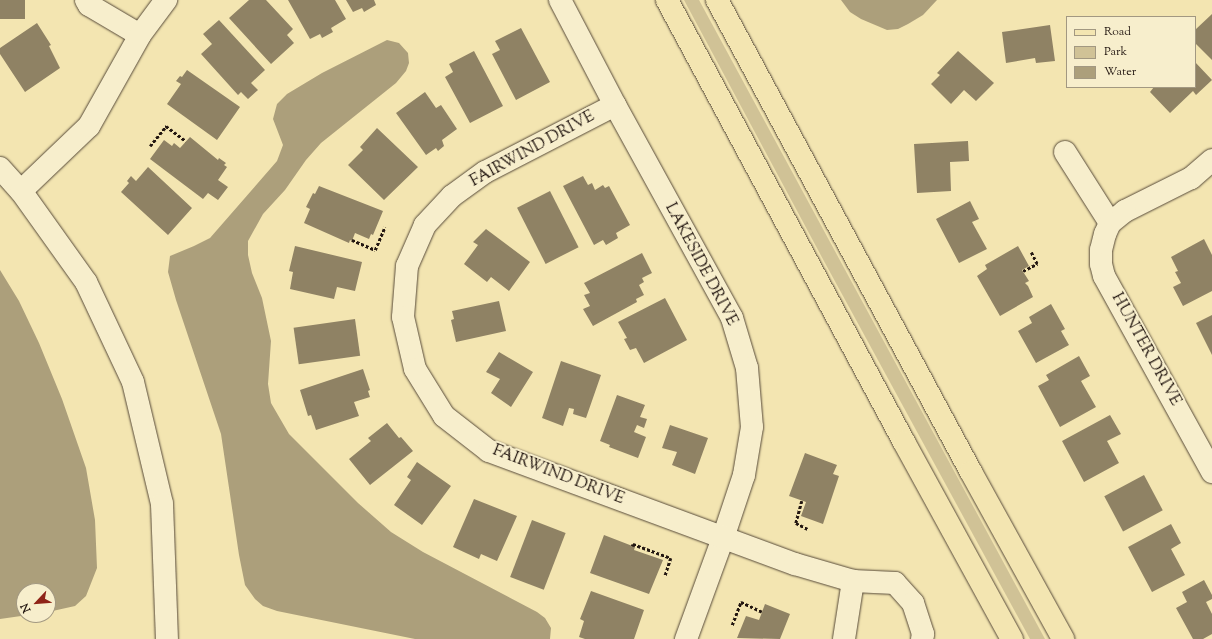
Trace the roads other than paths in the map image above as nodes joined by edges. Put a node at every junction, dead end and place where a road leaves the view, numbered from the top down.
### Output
1 (86, 0) edge
2 (166, 0) edge
3 (560, 0) edge
4 (667, 0) edge
5 (717, 0) edge
6 (140, 35) junction
7 (615, 105) junction
8 (1065, 152) dead end
9 (1212, 160) edge
10 (0, 168) edge
11 (21, 191) junction
12 (1110, 223) junction
13 (1212, 472) edge
14 (723, 538) junction
15 (853, 582) junction
16 (167, 639) edge
17 (686, 639) edge
18 (844, 639) edge
19 (922, 639) edge
20 (1012, 639) edge
21 (1063, 639) edge

1 - 6 street
2 - 6 street
3 - 7 street, LAKESIDE DRIVE
4 - 20 main road
5 - 21 main road
6 - 11 street
7 - 14 street, LAKESIDE DRIVE
7 - 14 street, FAIRWIND DRIVE
8 - 12 street
9 - 12 street
10 - 11 street
11 - 16 street
12 - 13 street, HUNTER DRIVE
14 - 15 street, FAIRWIND DRIVE
14 - 17 street, LAKESIDE DRIVE
15 - 18 street
15 - 19 street, FAIRWIND DRIVE

